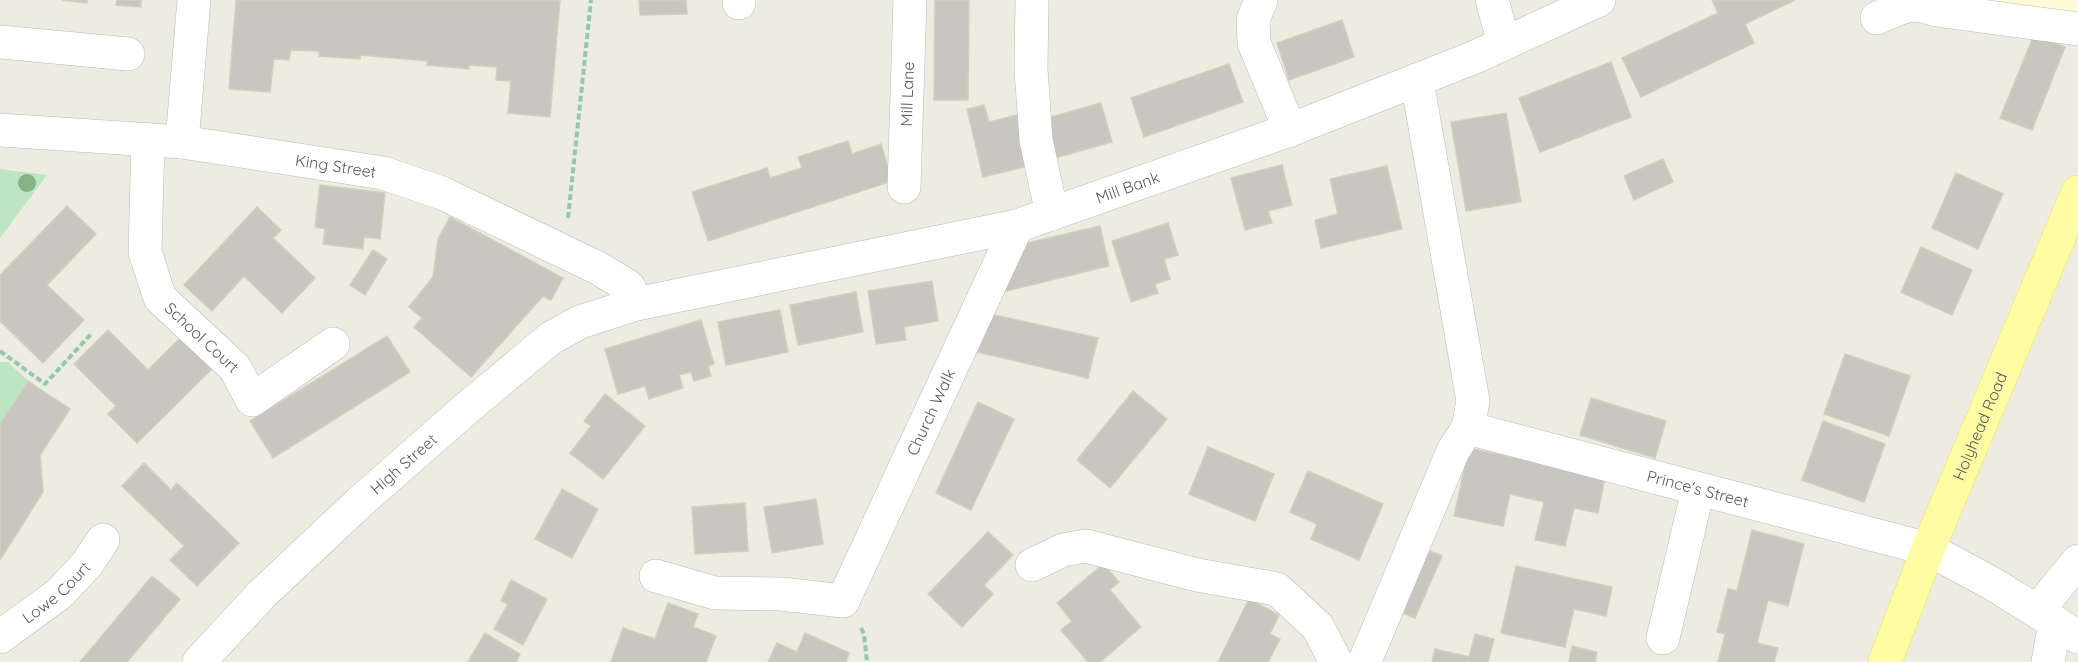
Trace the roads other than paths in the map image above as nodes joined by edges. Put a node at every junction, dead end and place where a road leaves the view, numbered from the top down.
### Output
1 (194, 0) edge
2 (910, 0) edge
3 (1032, 0) edge
4 (1261, 0) edge
5 (1492, 0) edge
6 (1599, 0) edge
7 (1877, 18) dead end
8 (2078, 29) edge
9 (0, 42) edge
10 (1504, 43) junction
11 (128, 54) dead end
12 (1417, 81) junction
13 (0, 130) edge
14 (1290, 130) junction
15 (148, 140) junction
16 (182, 142) junction
17 (904, 187) dead end
18 (2078, 192) edge
19 (1052, 214) junction
20 (1017, 226) junction
21 (636, 304) junction
22 (333, 344) dead end
23 (1468, 428) junction
24 (1698, 490) junction
25 (103, 540) dead end
26 (1928, 549) junction
27 (2078, 561) edge
28 (1032, 565) dead end
29 (656, 576) dead end
30 (2056, 623) edge
31 (0, 637) edge
32 (1663, 638) dead end
33 (1350, 661) edge
34 (199, 662) edge
35 (1885, 662) edge
36 (2048, 662) edge

1 - 16 street
2 - 17 street, Mill Lane
3 - 19 street
4 - 14 street
5 - 10 street
6 - 10 street, Mill Bank
7 - 8 street
9 - 11 street
10 - 12 street, Mill Bank
12 - 14 street, Mill Bank
12 - 23 street
13 - 15 street, King Street
14 - 19 street, Mill Bank
15 - 16 street, King Street
15 - 22 street, School Court
16 - 21 street, King Street
18 - 26 main road, Holyhead Road
19 - 20 street, Mill Bank
20 - 21 street, Mill Bank
20 - 29 street, Church Walk
21 - 34 street, High Street
23 - 24 street, Prince's Street
23 - 33 street
24 - 26 street, Prince's Street
24 - 32 street
25 - 31 street, Lowe Court
26 - 30 street, Prince's Street
26 - 35 main road, Holyhead Road
27 - 30 street
28 - 33 street
30 - 36 street

